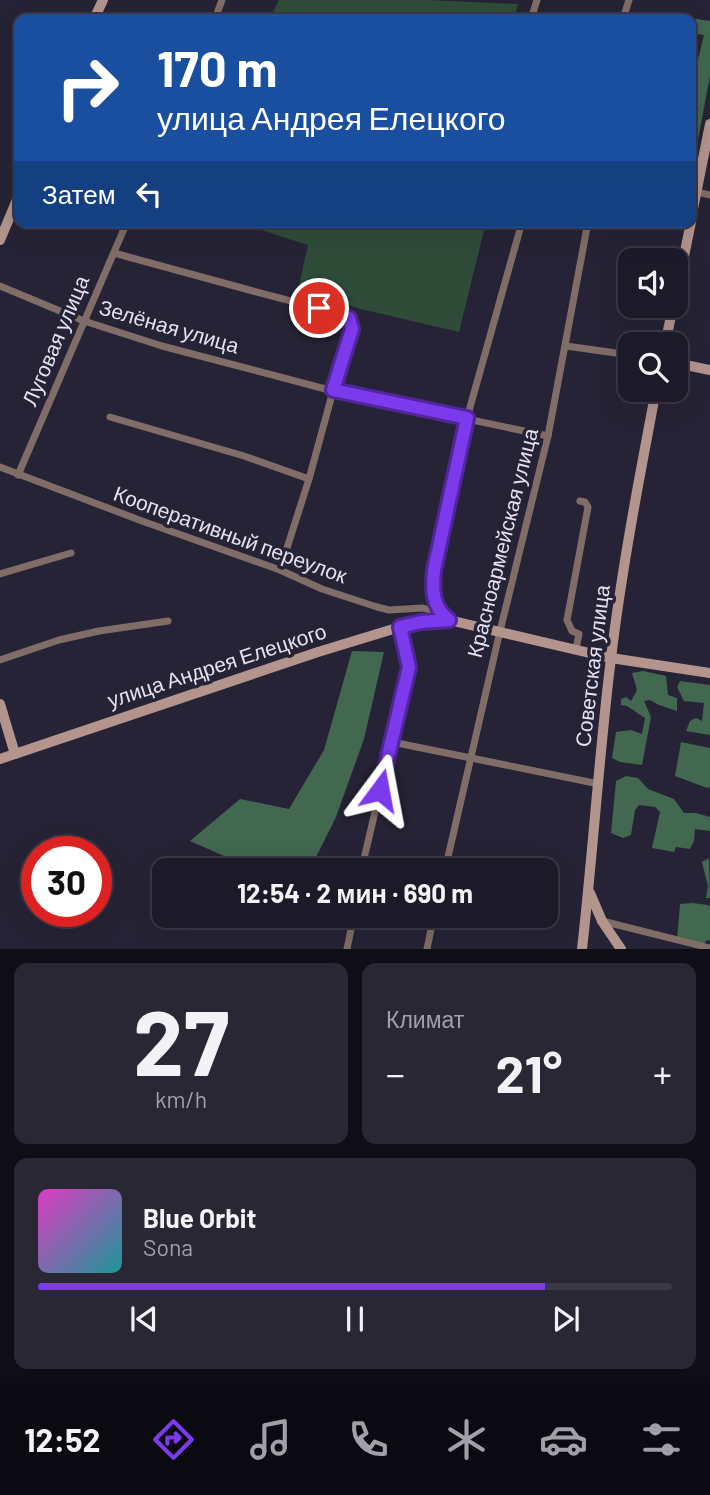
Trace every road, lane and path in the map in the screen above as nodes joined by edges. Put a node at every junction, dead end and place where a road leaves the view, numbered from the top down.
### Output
1 (710, 124) edge
2 (696, 186) edge
3 (710, 195) edge
4 (14, 207) edge
5 (124, 228) edge
6 (520, 228) edge
7 (587, 228) edge
8 (690, 228) edge
9 (0, 240) edge
10 (686, 248) edge
11 (114, 253) junction
12 (0, 286) edge
13 (84, 321) junction
14 (566, 346) junction
15 (618, 353) edge
16 (688, 365) edge
17 (710, 370) edge
18 (333, 390) junction
19 (654, 402) edge
20 (110, 417) dead end
21 (467, 418) junction
22 (548, 436) junction
23 (0, 467) edge
24 (18, 475) junction
25 (309, 479) junction
26 (580, 501) dead end
27 (71, 553) dead end
28 (280, 570) junction
29 (0, 574) edge
30 (445, 617) junction
31 (168, 621) dead end
32 (400, 627) junction
33 (500, 631) junction
34 (576, 649) junction
35 (611, 658) junction
36 (0, 660) edge
37 (710, 673) edge
38 (0, 704) edge
39 (391, 742) junction
40 (15, 754) junction
41 (0, 759) edge
42 (470, 759) junction
43 (599, 784) junction
44 (364, 858) edge
45 (448, 858) edge
46 (589, 890) junction
47 (601, 921) junction
48 (351, 928) edge
49 (432, 928) edge
50 (710, 948) edge
51 (347, 949) edge
52 (427, 949) edge
53 (582, 949) edge
54 (621, 949) edge

1 - 2 main road
2 - 3 street
4 - 9 main road
5 - 11 street, Луговая улица
6 - 21 street
7 - 14 street, Красноармейская улица
8 - 10 main road
11 - 13 street, Луговая улица
11 - 18 street
12 - 13 street, Зелёная улица
13 - 18 street, Зелёная улица
13 - 24 street, Луговая улица
14 - 15 street
14 - 22 street, Красноармейская улица
16 - 17 main road
18 - 21 street, Зелёная улица
18 - 25 street
19 - 35 main road, Советская улица
20 - 25 street
21 - 22 street, Зелёная улица
21 - 30 street
22 - 33 street, Красноармейская улица
23 - 24 street, Кооперативный переулок
24 - 28 street, Кооперативный переулок
25 - 28 street
26 - 34 street, Советская улица
27 - 29 street
28 - 30 street, Кооперативный переулок
30 - 32 main road, улица Андрея Елецкого
30 - 33 main road, улица Андрея Елецкого
31 - 36 street
32 - 39 street
32 - 40 main road, улица Андрея Елецкого
33 - 34 main road, улица Андрея Елецкого
33 - 42 street, Красноармейская улица
34 - 35 main road, улица Андрея Елецкого
35 - 37 main road, улица Андрея Елецкого
35 - 43 main road, Советская улица
38 - 40 main road
39 - 42 street
39 - 44 street
40 - 41 main road, улица Андрея Елецкого
42 - 43 street
42 - 45 street, Красноармейская улица
43 - 46 main road, Советская улица
46 - 47 main road
46 - 53 main road, Советская улица
47 - 50 street
47 - 54 main road
48 - 51 street
49 - 52 street

